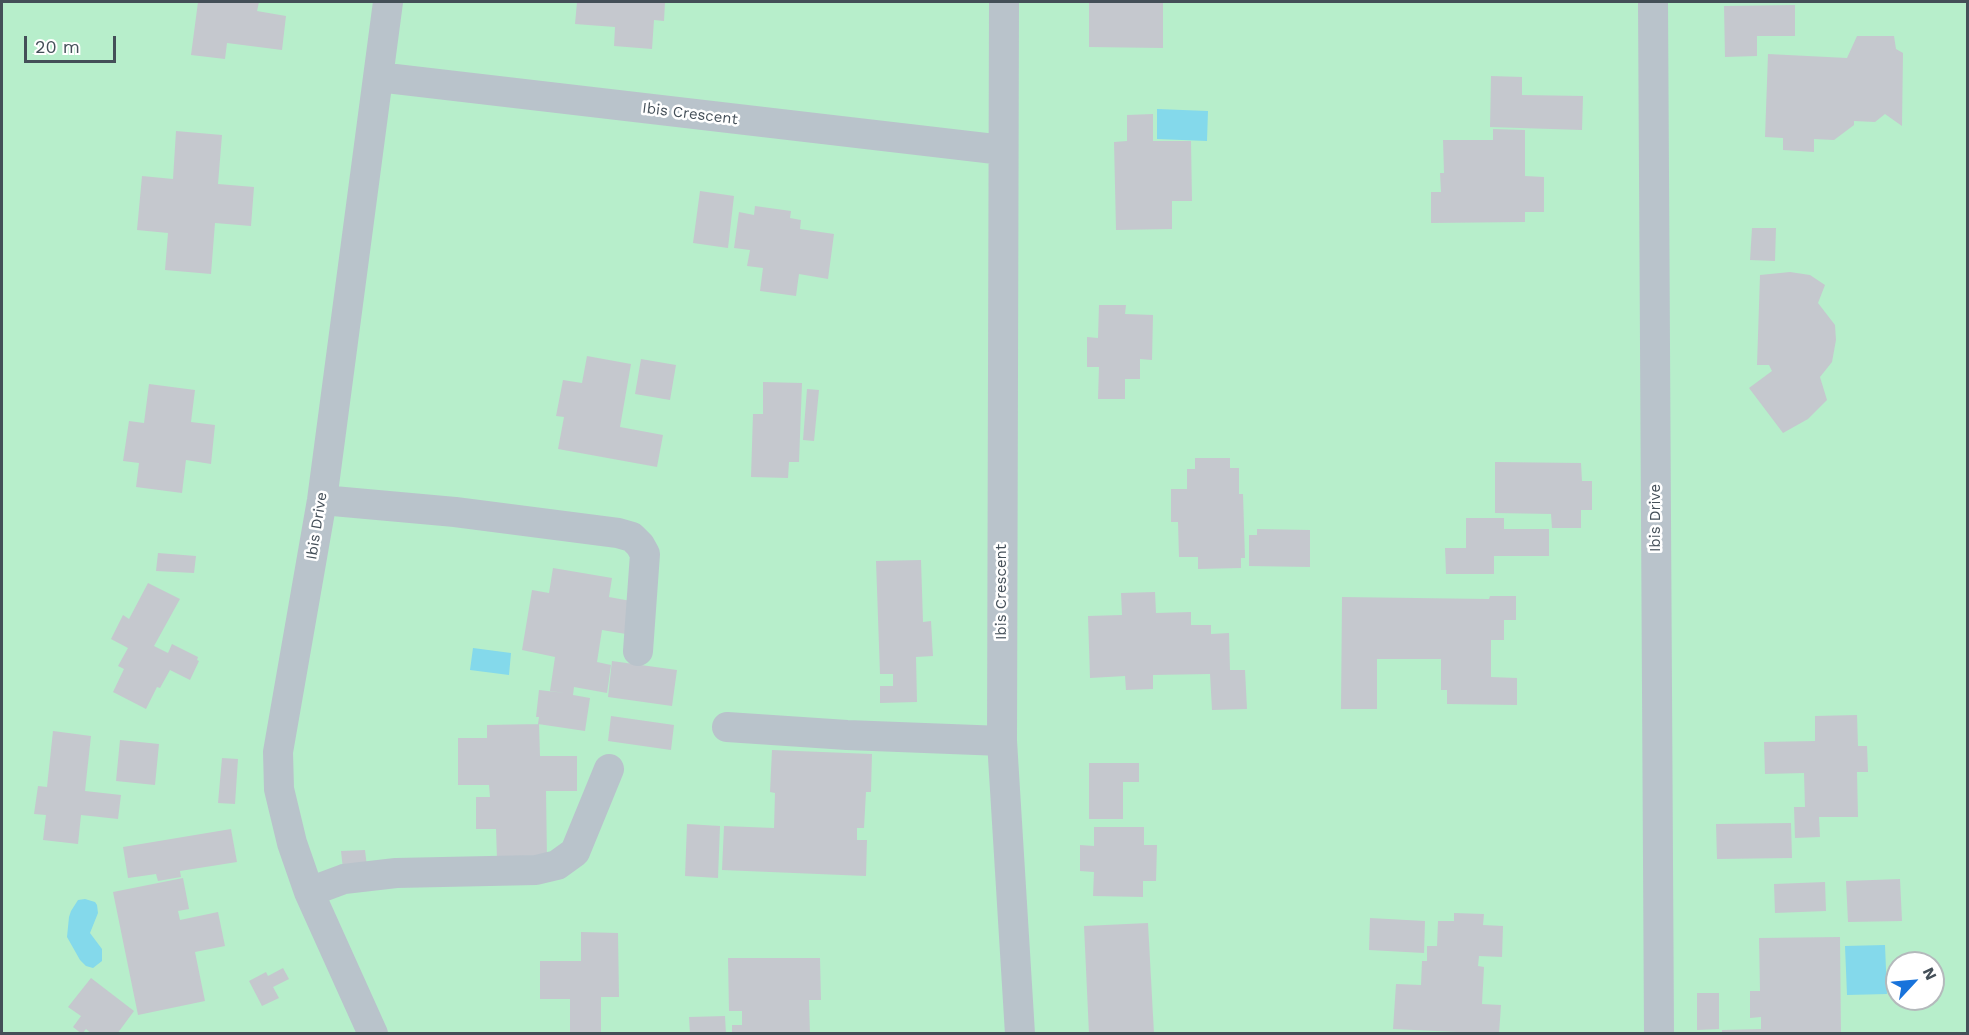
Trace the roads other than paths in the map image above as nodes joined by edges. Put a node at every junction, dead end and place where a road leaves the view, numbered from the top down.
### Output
1 (388, 2) edge
2 (1004, 2) edge
3 (1653, 2) edge
4 (378, 78) junction
5 (1003, 150) junction
6 (322, 500) junction
7 (638, 651) dead end
8 (727, 727) dead end
9 (1002, 741) junction
10 (609, 769) dead end
11 (309, 892) junction
12 (373, 1034) edge
13 (1020, 1034) edge
14 (1659, 1034) edge

1 - 4 street, Ibis Drive
2 - 5 street, Ibis Crescent
3 - 14 street, Ibis Drive
4 - 5 street, Ibis Crescent
4 - 6 street, Ibis Drive
5 - 9 street, Ibis Crescent
6 - 7 street
6 - 11 street, Ibis Drive
8 - 9 street
9 - 13 street, Ibis Crescent
10 - 11 street
11 - 12 street, Ibis Drive

